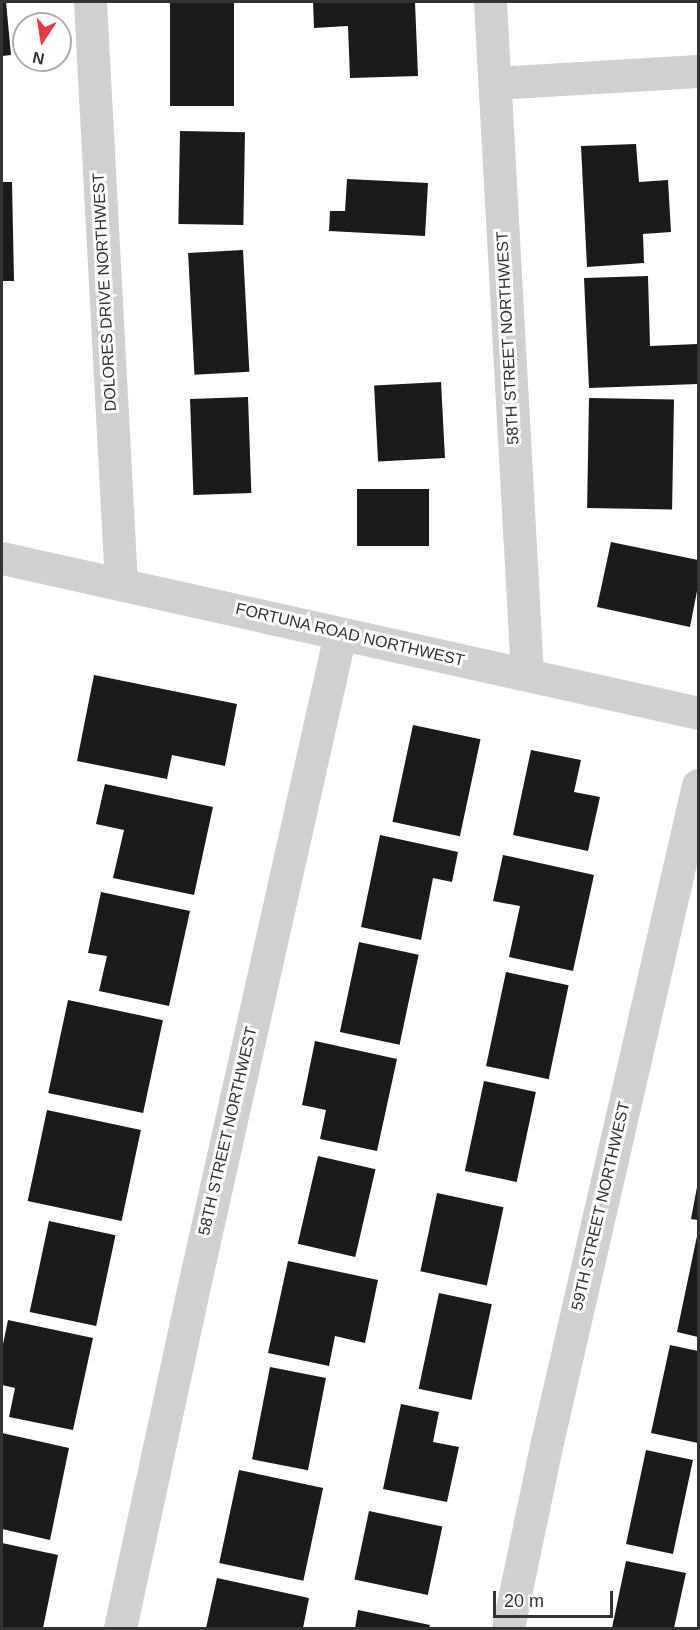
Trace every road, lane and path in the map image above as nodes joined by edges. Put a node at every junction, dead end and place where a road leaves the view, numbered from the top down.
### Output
1 (90, 2) edge
2 (490, 2) edge
3 (699, 71) edge
4 (495, 83) junction
5 (2, 558) edge
6 (121, 584) junction
7 (340, 634) junction
8 (527, 675) junction
9 (699, 713) edge
10 (699, 784) edge
11 (120, 1629) edge
12 (508, 1629) edge

1 - 6 street, DOLORES DRIVE NORTHWEST
2 - 4 street, 58TH STREET NORTHWEST
3 - 4 street
4 - 8 street, 58TH STREET NORTHWEST
5 - 6 street, FORTUNA ROAD NORTHWEST
6 - 7 street, FORTUNA ROAD NORTHWEST
7 - 8 street, FORTUNA ROAD NORTHWEST
7 - 11 street, 58TH STREET NORTHWEST
8 - 9 street, FORTUNA ROAD NORTHWEST
10 - 12 street, 59TH STREET NORTHWEST

